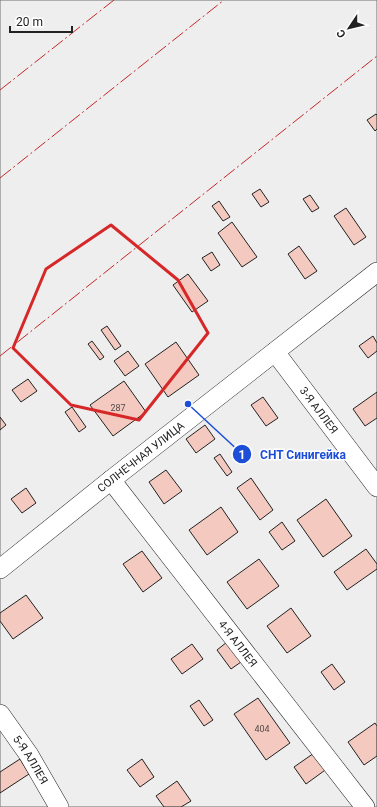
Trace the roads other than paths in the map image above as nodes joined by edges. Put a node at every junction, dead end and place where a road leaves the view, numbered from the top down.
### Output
1 (377, 272) edge
2 (275, 352) junction
3 (111, 480) junction
4 (377, 487) edge
5 (0, 569) edge
6 (0, 714) edge
7 (59, 807) edge
8 (365, 807) edge

1 - 2 street, СОЛНЕЧНАЯ УЛИЦА
2 - 3 street, СОЛНЕЧНАЯ УЛИЦА
2 - 4 street, 3-Я АЛЛЕЯ
3 - 5 street, СОЛНЕЧНАЯ УЛИЦА
3 - 8 street, 4-Я АЛЛЕЯ
6 - 7 street, 5-Я АЛЛЕЯ

